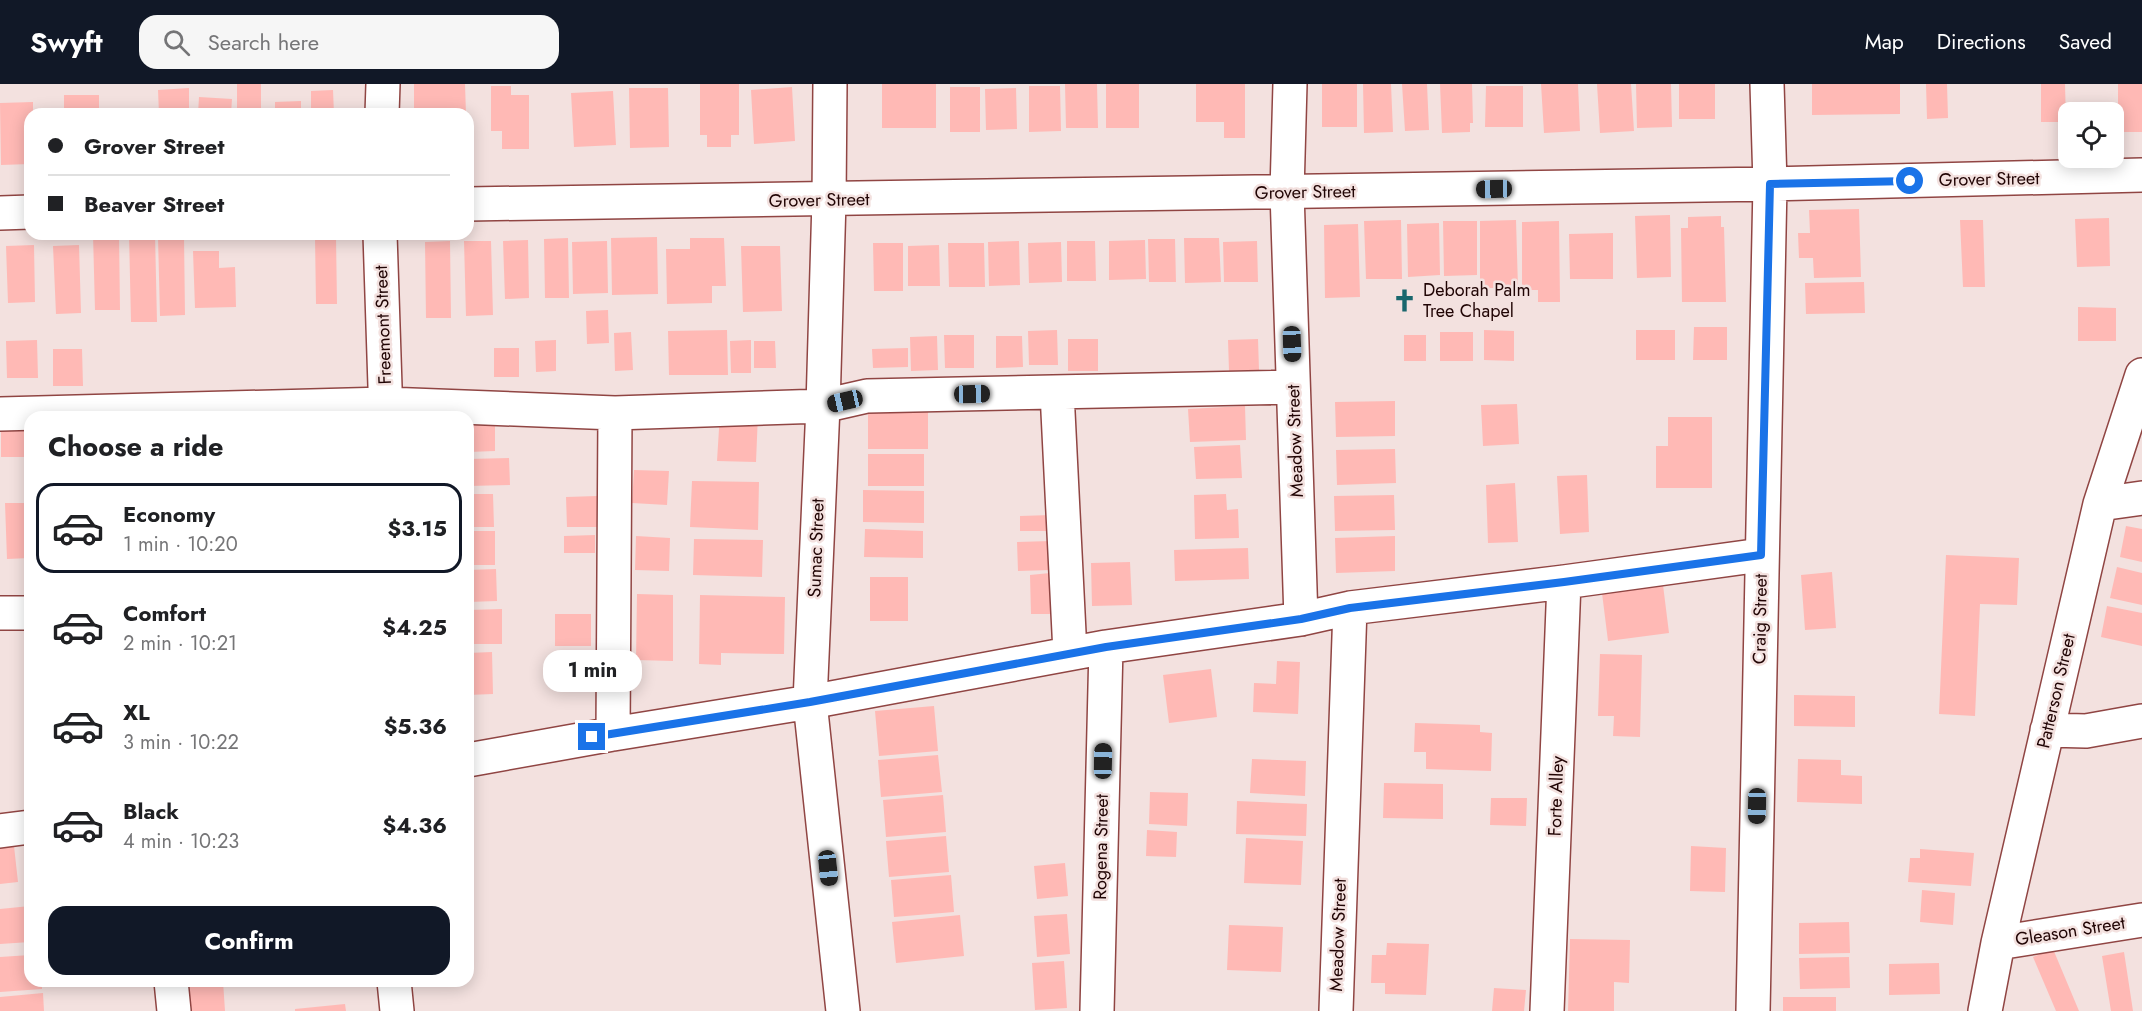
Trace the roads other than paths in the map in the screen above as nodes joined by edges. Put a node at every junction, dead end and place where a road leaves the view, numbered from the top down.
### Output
1 (383, 84) edge
2 (830, 84) edge
3 (1290, 84) edge
4 (1767, 84) edge
5 (382, 108) edge
6 (2142, 176) edge
7 (1770, 184) junction
8 (1287, 192) junction
9 (829, 200) junction
10 (474, 204) edge
11 (24, 212) edge
12 (0, 213) edge
13 (380, 240) edge
14 (2142, 375) edge
15 (1293, 387) junction
16 (1057, 392) junction
17 (822, 406) junction
18 (386, 411) edge
19 (474, 412) edge
20 (615, 413) junction
21 (0, 414) edge
22 (24, 414) edge
23 (2142, 498) edge
24 (2100, 504) junction
25 (1761, 555) junction
26 (1564, 582) junction
27 (1350, 608) junction
28 (0, 613) edge
29 (24, 613) edge
30 (1301, 619) junction
31 (1106, 647) junction
32 (1070, 653) junction
33 (810, 702) junction
34 (2142, 721) edge
35 (2047, 730) junction
36 (613, 734) junction
37 (474, 759) edge
38 (24, 828) edge
39 (0, 831) edge
40 (2142, 920) edge
41 (1998, 943) junction
42 (172, 987) edge
43 (395, 987) edge
44 (174, 1011) edge
45 (397, 1011) edge
46 (843, 1011) edge
47 (1097, 1011) edge
48 (1336, 1011) edge
49 (1547, 1011) edge
50 (1753, 1011) edge
51 (1985, 1011) edge

1 - 5 street
2 - 9 street, Sumac Street
3 - 8 street, Meadow Street
4 - 7 street, Craig Street
6 - 7 street, Grover Street
7 - 8 street, Grover Street
7 - 25 street, Craig Street
8 - 9 street, Grover Street
8 - 15 street, Meadow Street
9 - 10 street, Grover Street
9 - 17 street, Sumac Street
11 - 12 street
13 - 18 street, Freemont Street
14 - 24 street, Patterson Street
15 - 16 street
15 - 30 street, Meadow Street
16 - 17 street
16 - 32 street
17 - 20 street
17 - 33 street, Sumac Street
19 - 20 street
20 - 36 street
21 - 22 street
23 - 24 street
24 - 35 street, Patterson Street
25 - 26 street
25 - 50 street, Craig Street
26 - 27 street
26 - 49 street, Forte Alley
27 - 30 street
27 - 48 street, Meadow Street
28 - 29 street
30 - 31 street
31 - 32 street
31 - 47 street, Rogena Street
32 - 33 street
33 - 36 street
33 - 46 street, Sumac Street
34 - 35 street
35 - 41 street, Patterson Street
36 - 37 street
38 - 39 street
40 - 41 street, Gleason Street
41 - 51 street, Patterson Street
42 - 44 street
43 - 45 street

